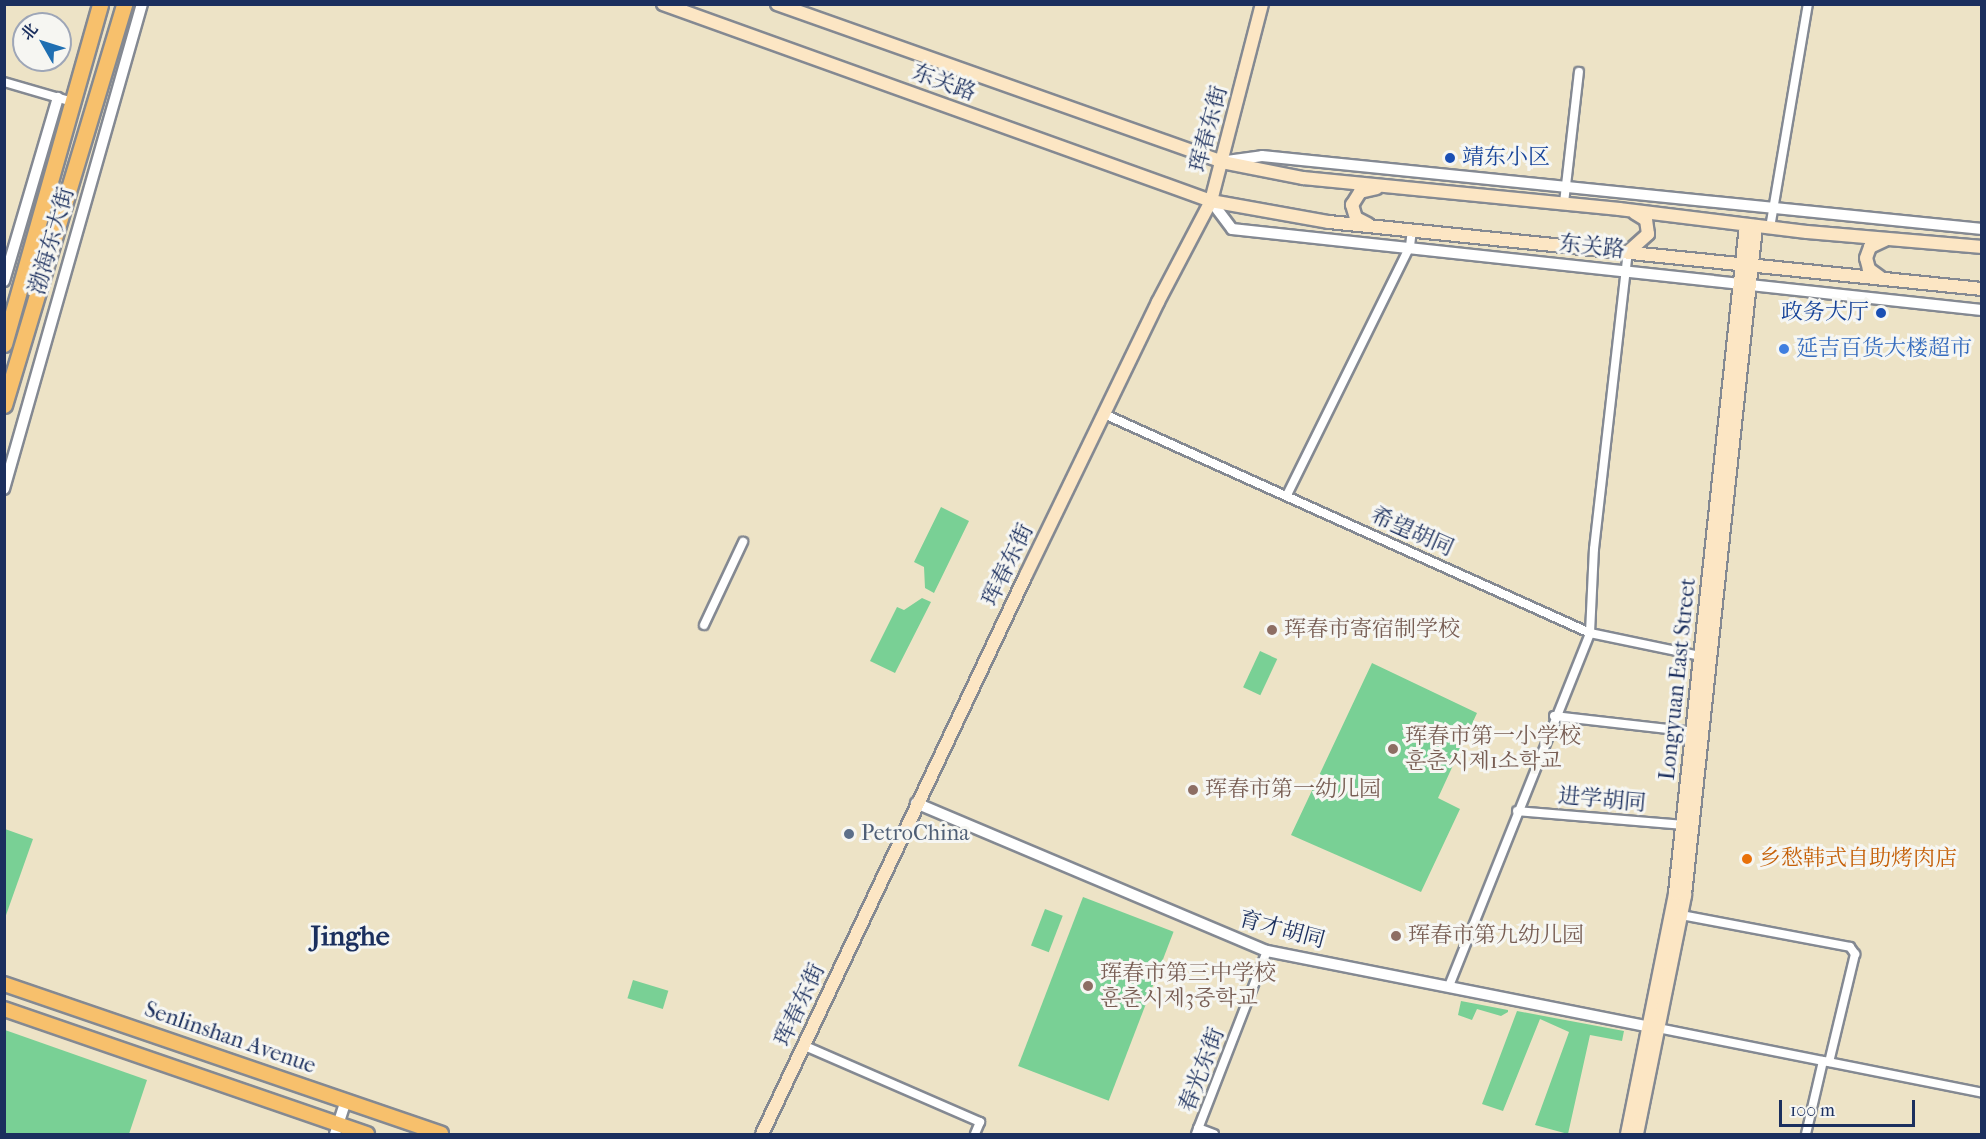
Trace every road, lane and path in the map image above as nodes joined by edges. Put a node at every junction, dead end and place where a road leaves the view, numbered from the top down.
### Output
1 (100, 4) edge
2 (124, 4) edge
3 (142, 4) edge
4 (663, 4) edge
5 (777, 4) edge
6 (1262, 4) edge
7 (1808, 4) edge
8 (1579, 72) dead end
9 (4, 82) edge
10 (65, 100) junction
11 (1222, 162) junction
12 (1390, 186) junction
13 (1566, 187) junction
14 (1211, 201) junction
15 (1564, 203) junction
16 (1619, 208) junction
17 (1773, 209) junction
18 (1751, 225) junction
19 (1379, 227) junction
20 (1770, 228) junction
21 (1982, 229) edge
22 (1412, 230) junction
23 (1898, 238) junction
24 (1982, 247) edge
25 (1408, 248) junction
26 (1628, 252) junction
27 (1747, 264) junction
28 (1626, 272) junction
29 (1888, 279) junction
30 (4, 281) edge
31 (1745, 285) junction
32 (1982, 289) edge
33 (1982, 310) edge
34 (4, 344) edge
35 (4, 405) edge
36 (1104, 414) junction
37 (4, 489) edge
38 (1287, 495) junction
39 (743, 542) dead end
40 (704, 625) dead end
41 (1590, 633) junction
42 (1708, 657) junction
43 (1554, 716) junction
44 (1694, 732) junction
45 (916, 803) junction
46 (1517, 811) junction
47 (1683, 825) junction
48 (1676, 914) junction
49 (1267, 951) junction
50 (4, 984) edge
51 (1449, 986) junction
52 (4, 1009) edge
53 (1654, 1027) junction
54 (805, 1046) junction
55 (1826, 1062) junction
56 (1982, 1093) edge
57 (346, 1100) junction
58 (336, 1129) edge
59 (1197, 1131) edge
60 (367, 1134) edge
61 (441, 1134) edge
62 (762, 1134) edge
63 (975, 1134) edge
64 (1214, 1134) edge
65 (1627, 1134) edge
66 (1637, 1134) edge
67 (1806, 1134) edge

1 - 10 highway, 渤海东大街
2 - 35 highway, 渤海东大街
3 - 37 street, 渤海东大街
4 - 14 main road, 东关路
5 - 11 main road, 东关路
6 - 11 main road, 珲春东街
7 - 17 street
8 - 13 street
9 - 10 street
10 - 30 street, 渤海东大街
10 - 34 highway, 渤海东大街
11 - 12 main road, 东关路
11 - 13 street, 东关路
11 - 14 main road, 珲春东街
12 - 15 main road, 东关路
12 - 19 main road
13 - 15 street
13 - 17 street, 东关路
14 - 19 main road, 东关路
14 - 25 street, 东关路
14 - 36 main road, 珲春东街
15 - 16 main road, 东关路
16 - 18 main road, 东关路
16 - 26 main road
17 - 20 street
17 - 21 street, 东关路
18 - 20 main road, 东关路
18 - 27 main road, Longyuan East Street
19 - 22 main road, 东关路
20 - 23 main road, 东关路
22 - 25 street
22 - 26 main road, 东关路
23 - 24 main road, 东关路
23 - 29 main road
25 - 28 street, 东关路
25 - 38 street
26 - 27 main road, 东关路
26 - 28 street
27 - 29 main road, 东关路
27 - 31 main road, Longyuan East Street
28 - 31 street, 东关路
28 - 41 street
29 - 32 main road, 东关路
31 - 33 street, 东关路
31 - 42 main road, Longyuan East Street
36 - 38 street, 希望胡同
36 - 45 main road, 珲春东街
38 - 41 street, 希望胡同
39 - 40 street
41 - 42 street, 希望胡同
41 - 43 street
42 - 44 main road, Longyuan East Street
42 - 48 main road, Longyuan East Street
43 - 44 street
43 - 46 street
44 - 47 main road, Longyuan East Street
45 - 49 street, 育才胡同
45 - 54 main road, 珲春东街
46 - 47 street, 进学胡同
46 - 51 street
47 - 48 main road, Longyuan East Street
48 - 53 main road, Longyuan East Street
48 - 55 street
49 - 51 street, 育才胡同
49 - 59 street, 春光东街
50 - 57 main road, Senlinshan Avenue
51 - 53 street, 育才胡同
52 - 58 main road, Senlinshan Avenue
53 - 55 street
53 - 65 main road, Longyuan East Street
53 - 66 main road, Longyuan East Street
54 - 62 main road, 珲春东街
54 - 63 street
55 - 56 street
55 - 67 street
57 - 58 street
57 - 61 main road, Senlinshan Avenue
58 - 60 main road, Senlinshan Avenue
59 - 64 street

